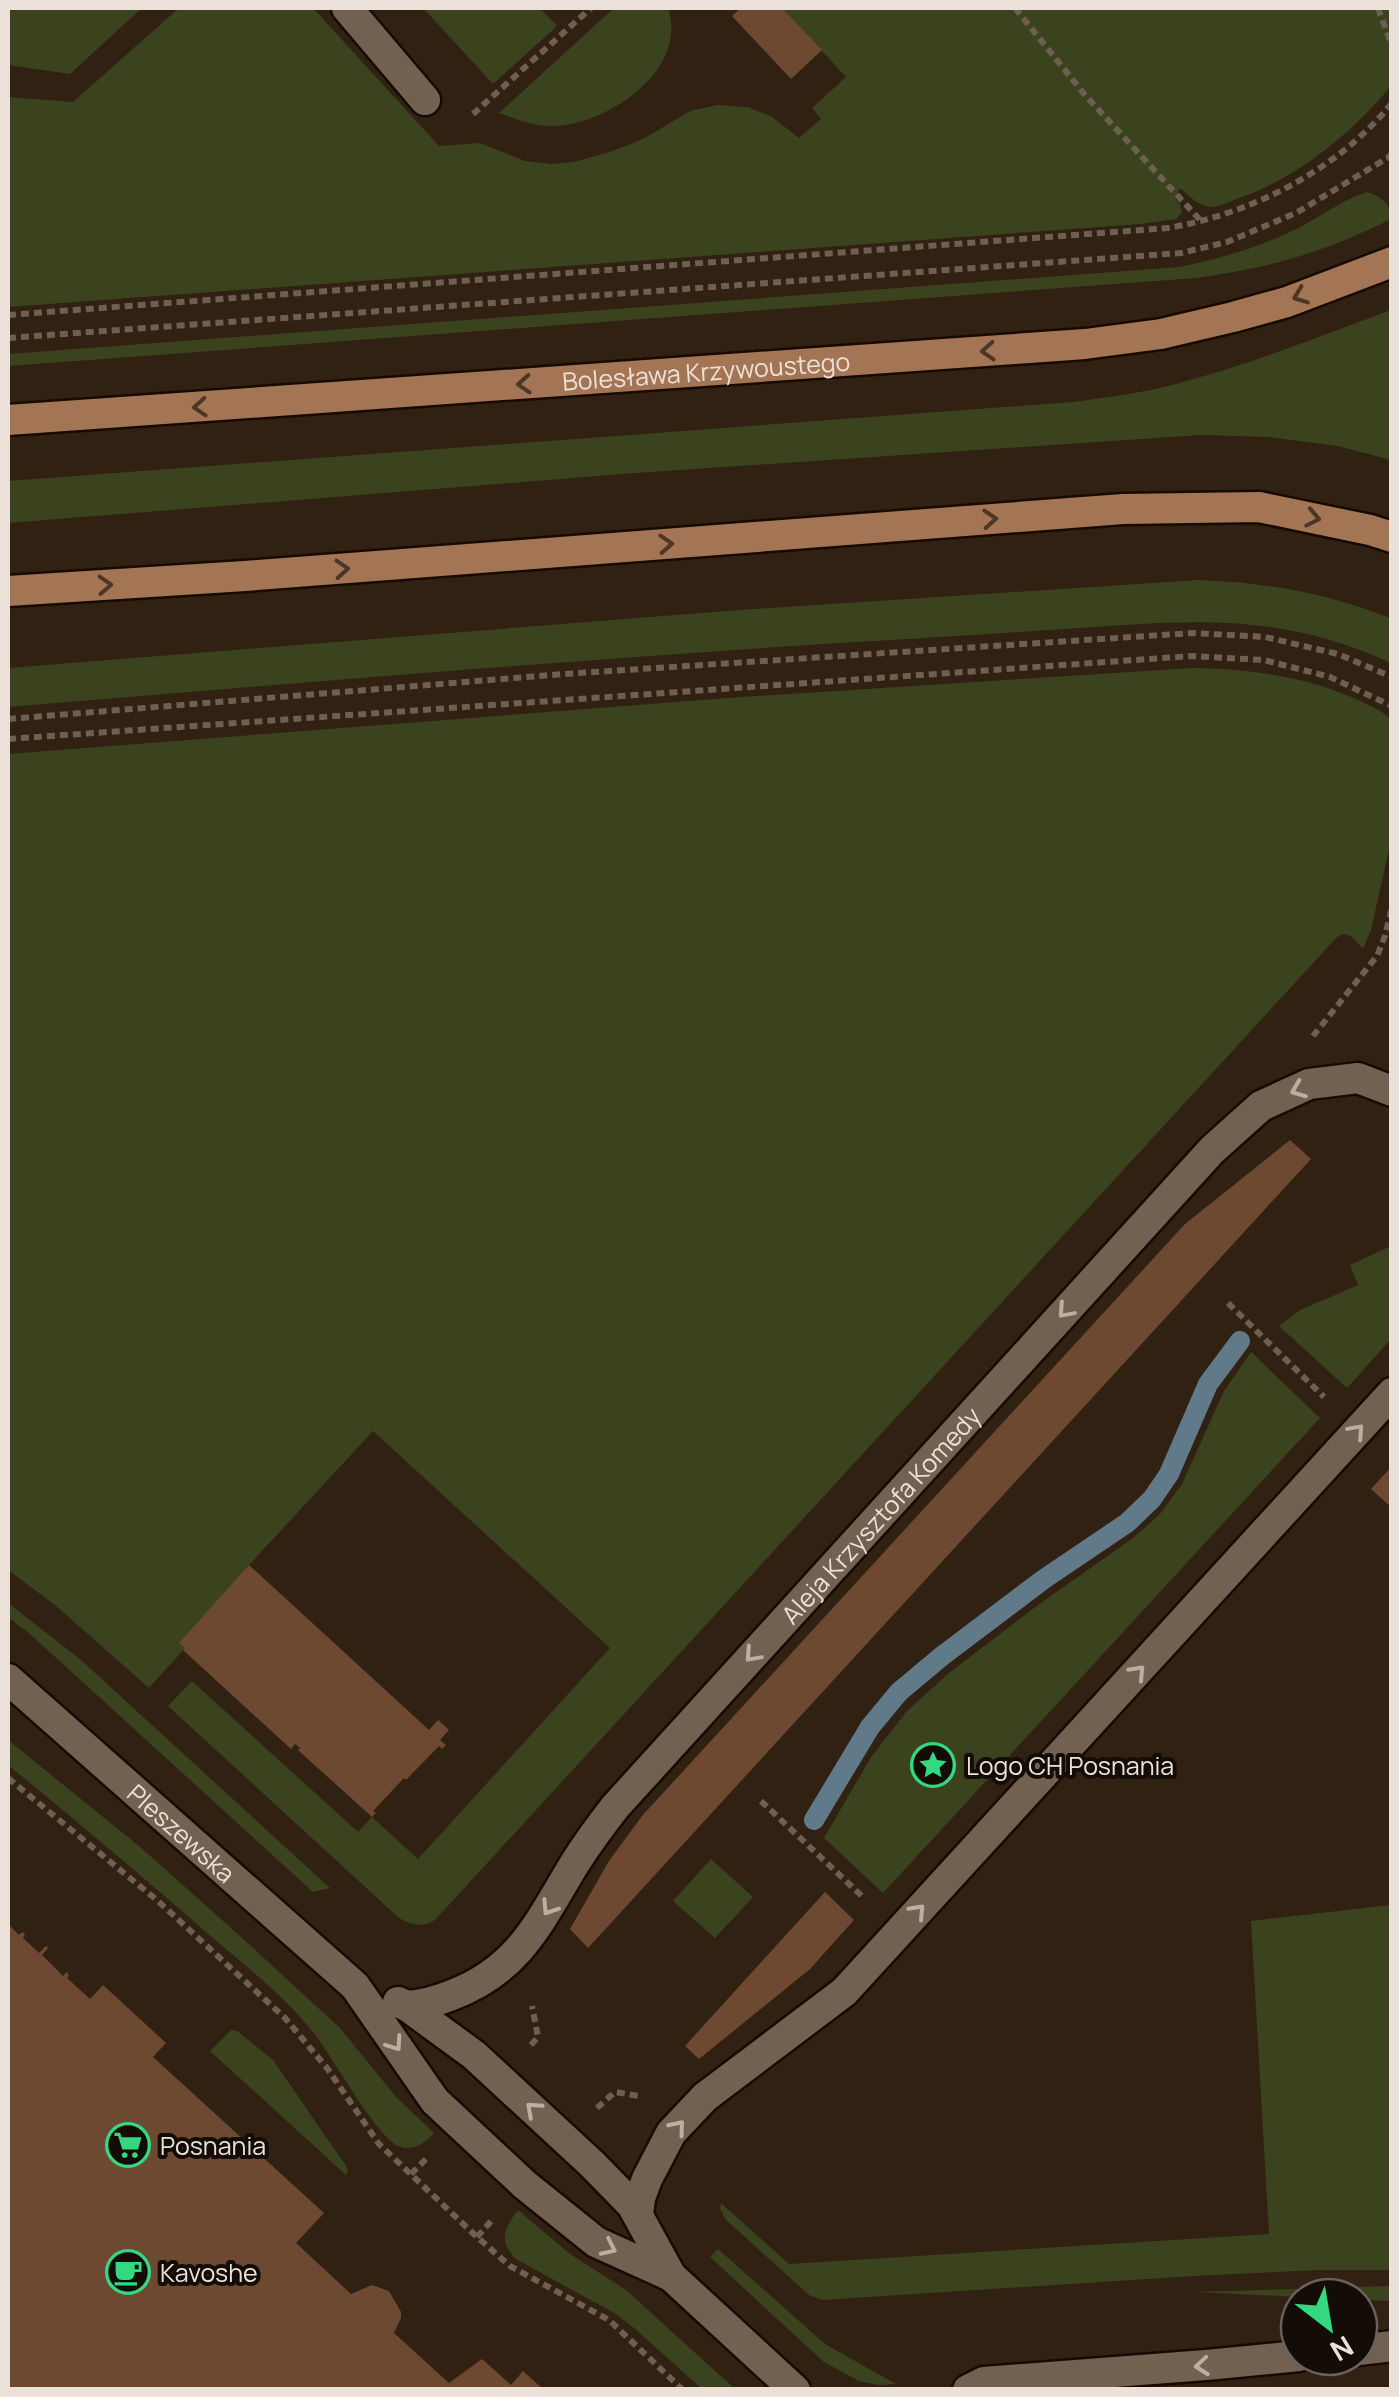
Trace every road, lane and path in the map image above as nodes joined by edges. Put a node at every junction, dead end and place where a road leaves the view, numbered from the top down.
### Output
1 (347, 8) edge
2 (591, 8) edge
3 (1015, 8) edge
4 (1378, 8) edge
5 (1392, 46) edge
6 (424, 100) joint
7 (1392, 103) edge
8 (1390, 159) edge
9 (1202, 222) junction
10 (1392, 262) edge
11 (8, 315) edge
12 (8, 338) edge
13 (8, 420) edge
14 (1392, 537) edge
15 (8, 590) edge
16 (1392, 677) edge
17 (1392, 706) edge
18 (8, 719) edge
19 (8, 739) edge
20 (1392, 907) edge
21 (1309, 1084) junction
22 (1392, 1090) edge
23 (1228, 1303) dead end
24 (1392, 1393) edge
25 (1358, 1430) junction
26 (8, 1679) edge
27 (8, 1778) edge
28 (761, 1801) dead end
29 (900, 1931) junction
30 (356, 1986) junction
31 (407, 2006) junction
32 (638, 2214) junction
33 (671, 2276) junction
34 (1279, 2358) edge
35 (684, 2390) edge
36 (795, 2390) edge
37 (968, 2390) edge

1 - 6 street
2 - 6 path
3 - 9 path
4 - 5 path
7 - 9 path
8 - 12 path
9 - 11 path
10 -> 13 main road, Bolesława Krzywoustego
15 -> 14 main road
16 - 18 path
17 - 19 path
20 - 21 path
21 - 22 street, Aleja Krzysztofa Komedy
21 -> 31 street, Aleja Krzysztofa Komedy
23 - 25 path
24 - 25 street
29 -> 25 street
26 - 30 street, Pleszewska
27 - 35 path
28 - 29 path
32 -> 29 street
30 - 31 street, Pleszewska
30 -> 33 street, Pleszewska
32 -> 31 street, Pleszewska
32 - 33 street, Pleszewska
33 - 36 street, Pleszewska
34 -> 37 street

